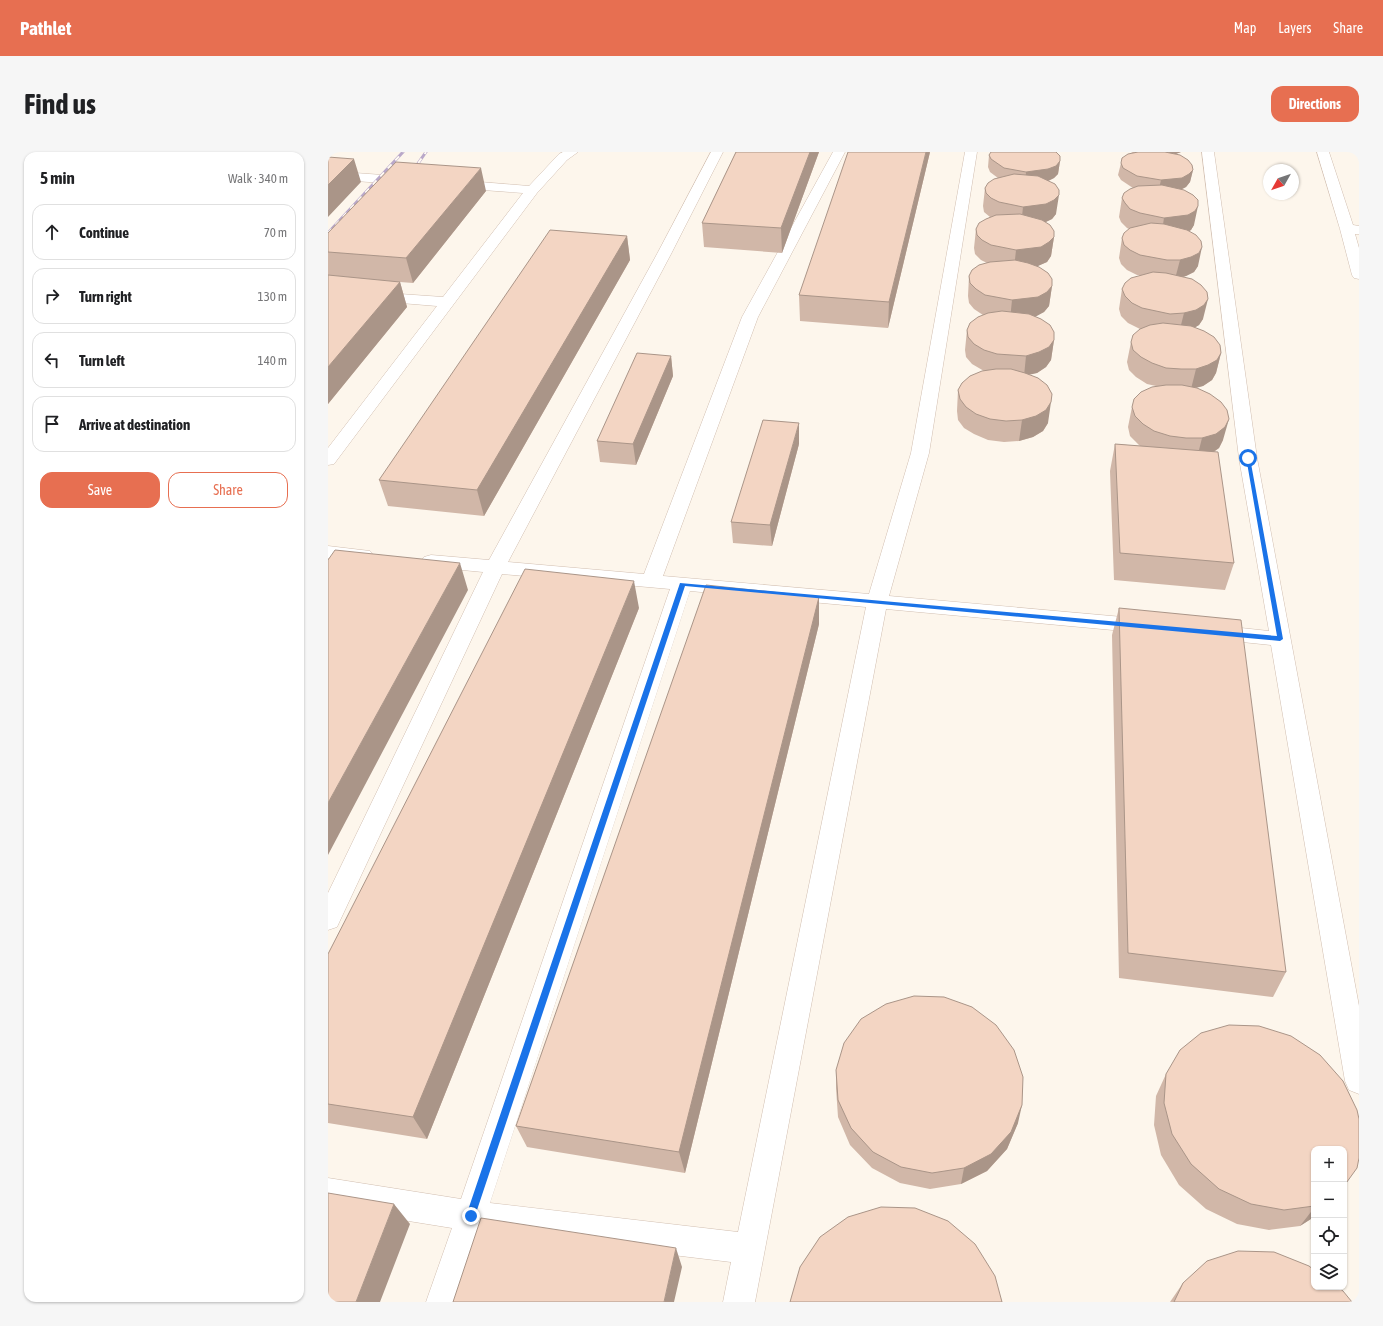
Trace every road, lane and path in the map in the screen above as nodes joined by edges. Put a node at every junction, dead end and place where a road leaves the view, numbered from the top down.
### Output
1 (572, 152) edge
2 (717, 152) edge
3 (839, 152) edge
4 (971, 152) edge
5 (1208, 152) edge
6 (1323, 152) edge
7 (328, 175) edge
8 (422, 182) edge
9 (446, 183) edge
10 (532, 190) junction
11 (1353, 229) edge
12 (1359, 275) edge
13 (328, 293) edge
14 (448, 302) junction
15 (328, 460) edge
16 (328, 552) edge
17 (384, 557) edge
18 (416, 560) edge
19 (495, 567) junction
20 (651, 581) junction
21 (682, 584) junction
22 (877, 602) junction
23 (1163, 628) edge
24 (1194, 631) edge
25 (1280, 639) junction
26 (328, 919) edge
27 (1359, 1081) edge
28 (328, 1193) edge
29 (471, 1216) junction
30 (749, 1249) junction
31 (442, 1302) edge
32 (739, 1302) edge

1 - 10 street
2 - 19 street
3 - 20 street
4 - 22 street
5 - 25 street
6 - 11 street
7 - 8 street
9 - 10 street
10 - 14 street
11 - 12 street
13 - 14 street
14 - 15 street
16 - 17 street
18 - 19 street
19 - 20 street
19 - 26 street
20 - 21 street
21 - 22 street
21 - 29 street
22 - 23 street
22 - 30 street
24 - 25 street
25 - 27 street
28 - 29 street
29 - 30 street
29 - 31 street
30 - 32 street

